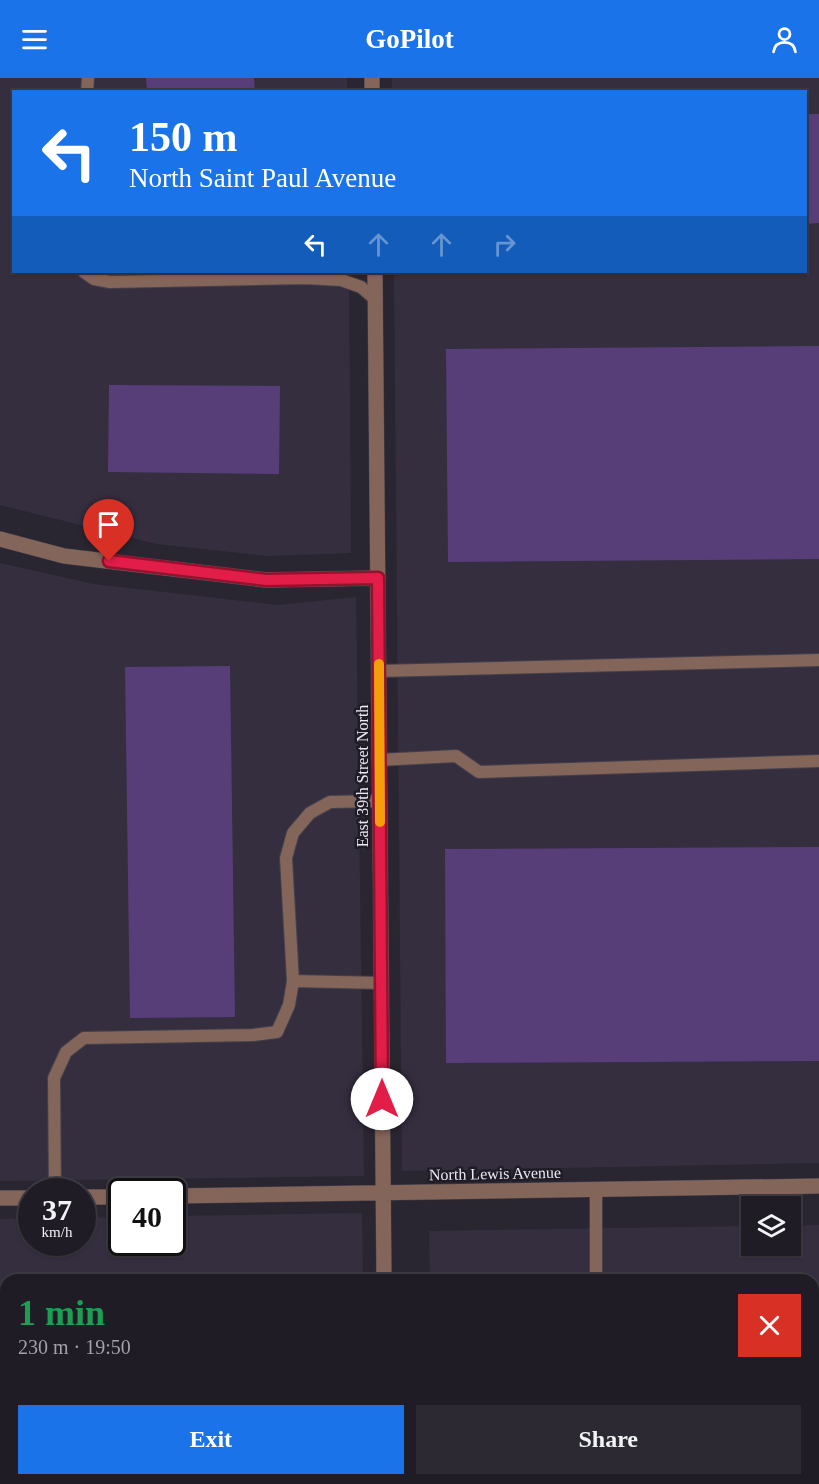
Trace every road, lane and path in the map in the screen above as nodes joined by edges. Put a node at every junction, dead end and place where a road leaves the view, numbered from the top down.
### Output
1 (85, 273) edge
2 (375, 273) edge
3 (376, 300) junction
4 (0, 539) edge
5 (378, 578) junction
6 (819, 660) edge
7 (379, 671) junction
8 (380, 760) junction
9 (819, 760) edge
10 (380, 801) junction
11 (293, 981) junction
12 (381, 983) junction
13 (55, 1178) edge
14 (819, 1186) edge
15 (596, 1189) junction
16 (383, 1192) junction
17 (186, 1196) edge
18 (0, 1198) edge
19 (18, 1198) edge
20 (384, 1274) edge
21 (596, 1274) edge

1 - 3 lane
2 - 3 street, East 39th Street North
3 - 5 street, East 39th Street North
4 - 5 street
5 - 7 street, East 39th Street North
6 - 7 lane
7 - 8 street, East 39th Street North
8 - 9 lane
8 - 10 street, East 39th Street North
10 - 11 lane
10 - 12 street, East 39th Street North
11 - 12 lane
11 - 13 lane
12 - 16 street, East 39th Street North
14 - 15 street, North Lewis Avenue
15 - 16 street, North Lewis Avenue
15 - 21 lane
16 - 17 street, North Lewis Avenue
16 - 20 street, East 39th Street North
18 - 19 street

